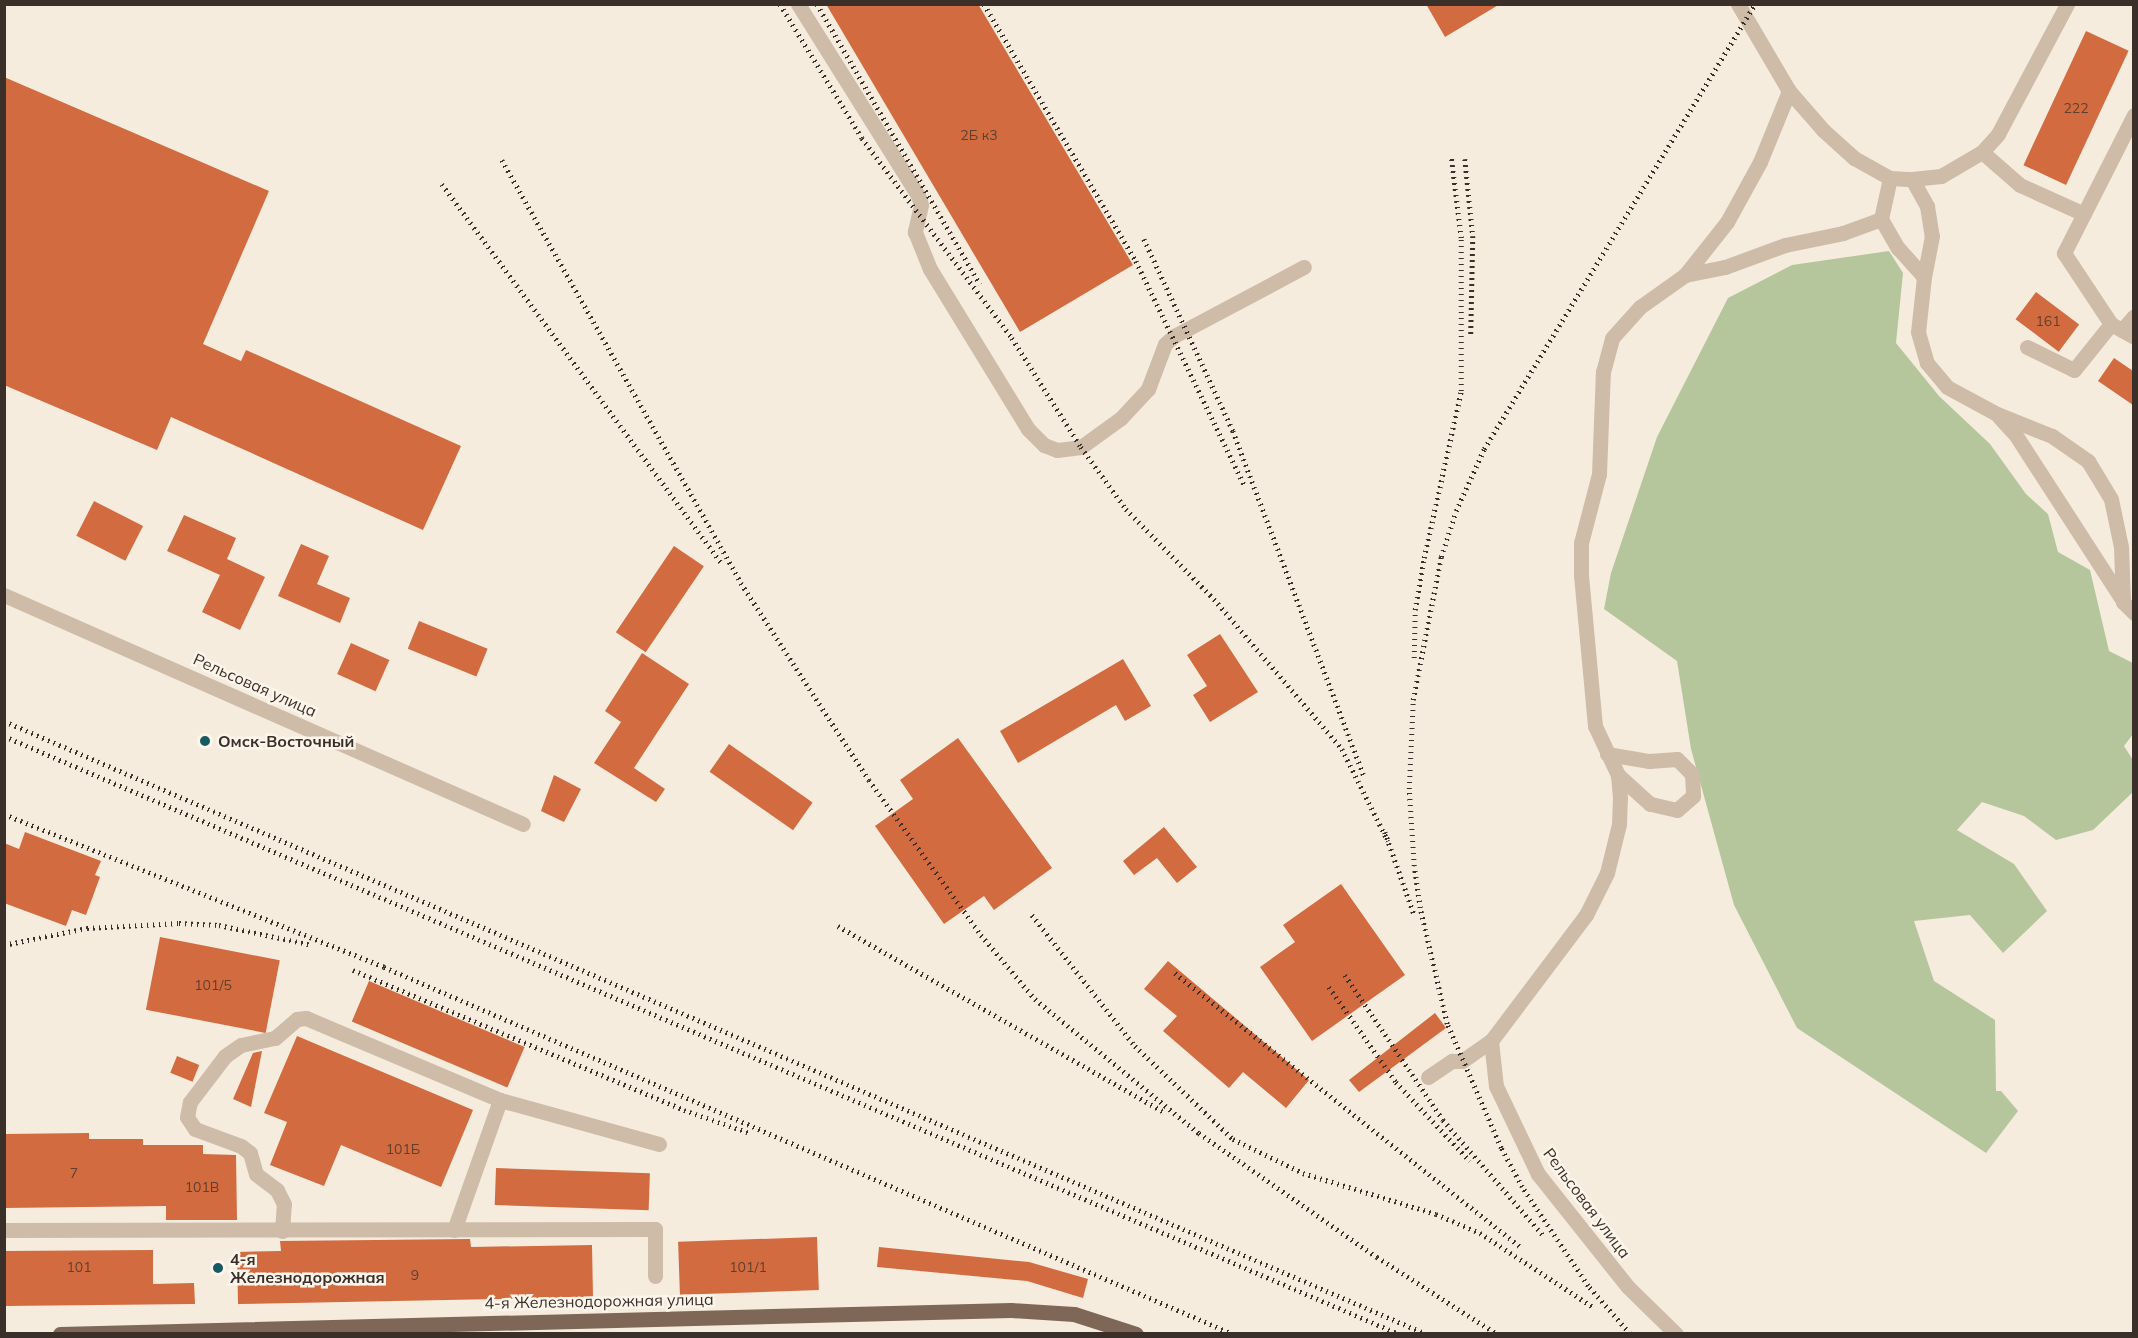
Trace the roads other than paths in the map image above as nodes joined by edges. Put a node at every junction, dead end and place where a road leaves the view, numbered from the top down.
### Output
1 (798, 4) edge
2 (1738, 4) edge
3 (2067, 4) edge
4 (1789, 91) junction
5 (2133, 115) edge
6 (1982, 152) junction
7 (1890, 178) junction
8 (1912, 179) junction
9 (2084, 214) junction
10 (1881, 219) junction
11 (1304, 267) dead end
12 (1684, 275) junction
13 (1924, 277) junction
14 (2133, 316) edge
15 (2122, 330) edge
16 (2027, 347) dead end
17 (1997, 414) junction
18 (4, 595) edge
19 (2128, 607) edge
20 (1607, 754) junction
21 (1618, 775) junction
22 (523, 824) dead end
23 (1491, 1041) junction
24 (1428, 1077) dead end
25 (500, 1100) junction
26 (659, 1144) dead end
27 (4, 1230) edge
28 (454, 1230) junction
29 (282, 1231) junction
30 (655, 1276) dead end
31 (367, 1329) edge
32 (60, 1334) edge
33 (1136, 1334) edge
34 (1676, 1334) edge

1 - 11 street
2 - 4 street
3 - 6 street
4 - 7 street
4 - 12 street
5 - 9 street
6 - 8 street
6 - 9 street
7 - 8 street
7 - 10 street
8 - 13 street
9 - 15 street
10 - 12 street
10 - 13 street
12 - 20 street
13 - 17 street
14 - 15 street
15 - 16 street
17 - 19 street
17 - 19 street
18 - 22 street, Рельсовая улица
20 - 21 street
20 - 21 street
21 - 23 street
23 - 24 street
23 - 34 street, Рельсовая улица
25 - 26 street
25 - 28 street
25 - 29 street
27 - 29 street
28 - 29 street
28 - 30 street
31 - 32 main road, 4-я Железнодорожная улица
31 - 33 main road, 4-я Железнодорожная улица

